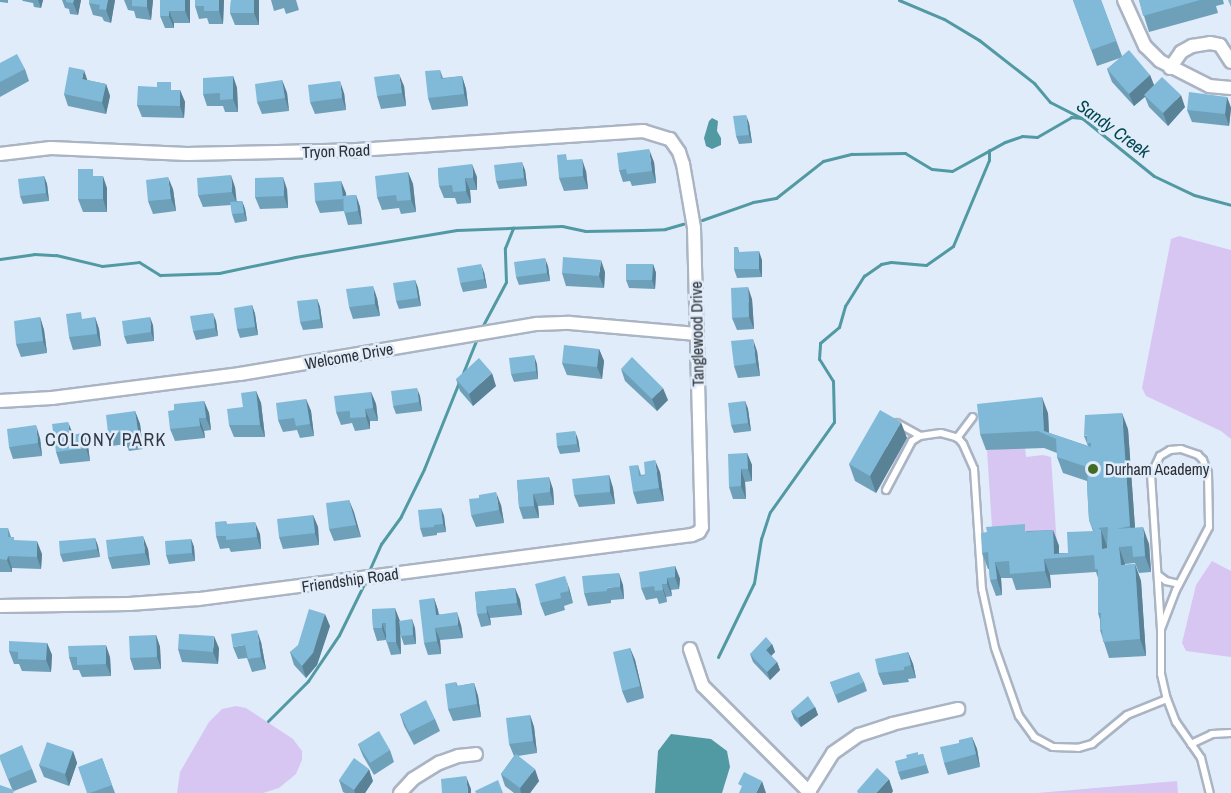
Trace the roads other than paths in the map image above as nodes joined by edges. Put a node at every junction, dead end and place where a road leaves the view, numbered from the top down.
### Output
1 (1124, 0) edge
2 (1231, 62) edge
3 (1170, 68) junction
4 (1231, 88) edge
5 (670, 139) joint
6 (0, 154) edge
7 (697, 334) junction
8 (0, 401) edge
9 (973, 417) dead end
10 (892, 420) edge
11 (920, 436) junction
12 (957, 438) junction
13 (886, 490) dead end
14 (699, 532) joint
15 (1158, 575) junction
16 (1179, 584) junction
17 (0, 606) edge
18 (1161, 629) junction
19 (690, 650) dead end
20 (1167, 699) junction
21 (958, 710) dead end
22 (1231, 733) edge
23 (1191, 744) junction
24 (476, 754) dead end
25 (400, 793) edge
26 (809, 793) edge
27 (1210, 793) edge

1 - 3 street
2 - 3 street
3 - 4 street
5 - 6 street, Tryon Road
5 - 7 street, Tanglewood Drive
7 - 8 street, Welcome Drive
7 - 14 street, Tanglewood Drive
9 - 12 lane
10 - 11 lane
11 - 12 lane
11 - 13 lane
12 - 20 lane
14 - 17 street, Friendship Road
15 - 16 lane
15 - 16 lane
15 - 18 lane
16 - 18 lane
18 - 20 lane
19 - 26 street
20 - 23 lane
21 - 26 street
22 - 23 lane
23 - 27 lane
24 - 25 street

